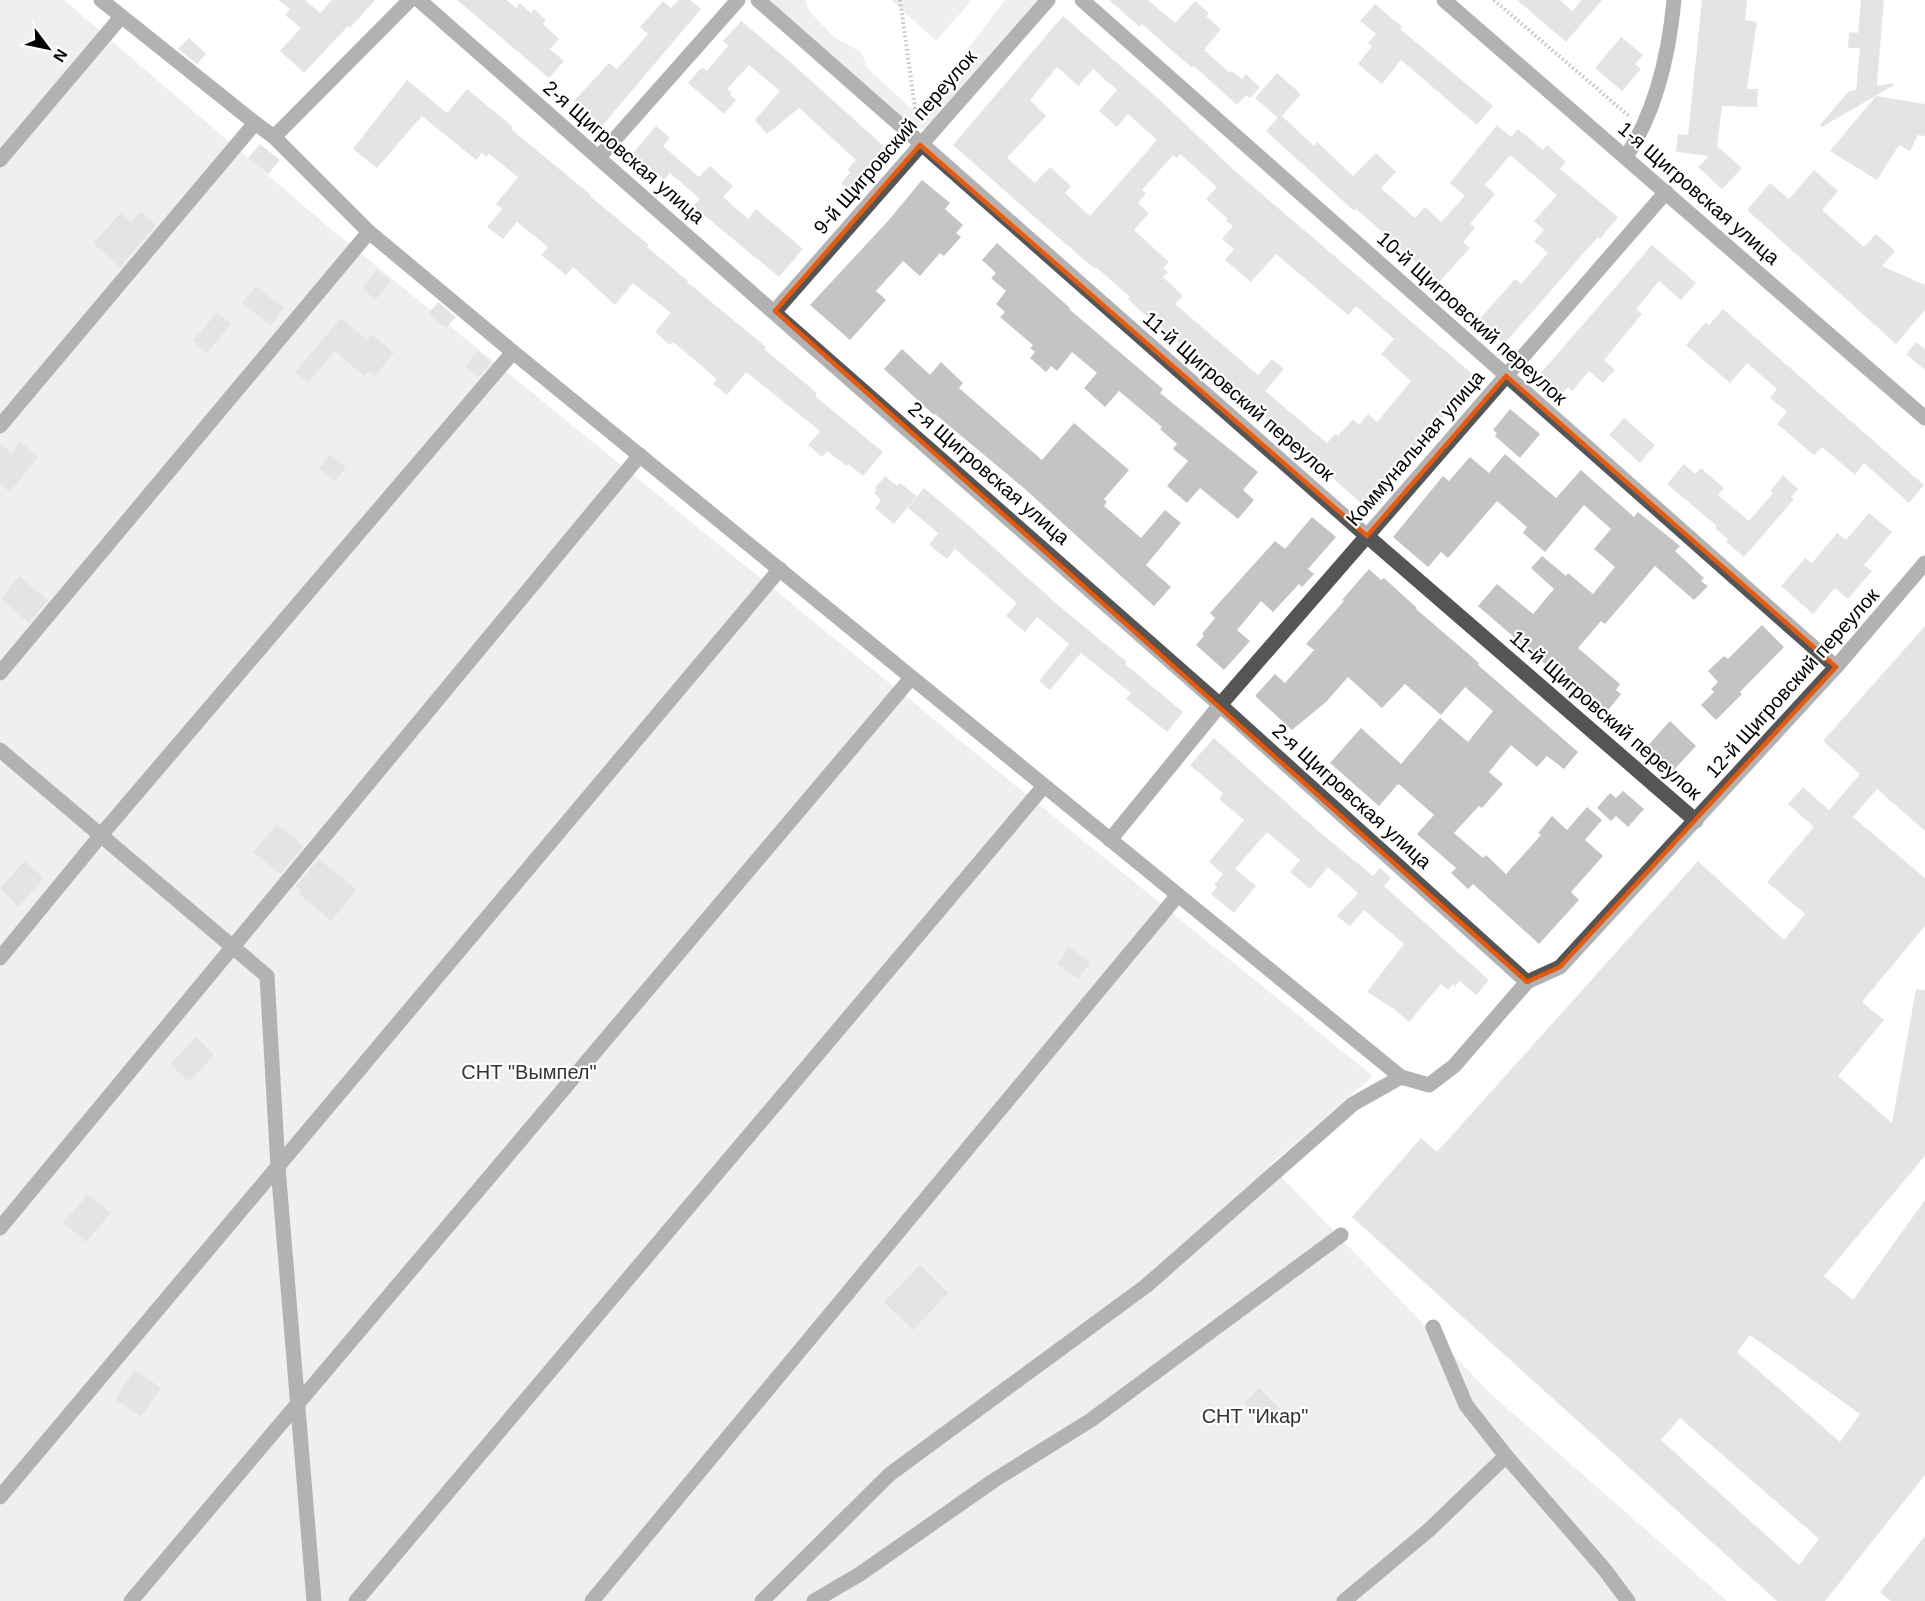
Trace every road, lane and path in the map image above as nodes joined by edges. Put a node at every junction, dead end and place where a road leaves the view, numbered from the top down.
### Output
1 (101, 0) edge
2 (410, 0) edge
3 (419, 0) edge
4 (738, 0) edge
5 (758, 0) edge
6 (900, 0) edge
7 (1048, 0) edge
8 (1082, 0) edge
9 (1444, 0) edge
10 (1494, 0) edge
11 (1674, 0) edge
12 (121, 17) junction
13 (255, 123) junction
14 (1643, 127) junction
15 (274, 137) junction
16 (920, 144) junction
17 (1626, 156) junction
18 (599, 157) junction
19 (0, 160) edge
20 (1666, 192) junction
21 (369, 232) junction
22 (774, 311) junction
23 (513, 352) junction
24 (1506, 376) junction
25 (1925, 418) edge
26 (0, 426) edge
27 (640, 455) junction
28 (1367, 536) junction
29 (1925, 563) edge
30 (780, 569) junction
31 (1836, 667) junction
32 (0, 674) edge
33 (911, 678) junction
34 (1220, 705) junction
35 (0, 750) edge
36 (1044, 786) junction
37 (1696, 821) junction
38 (101, 835) junction
39 (1110, 840) junction
40 (1178, 895) junction
41 (232, 947) junction
42 (0, 958) edge
43 (1527, 982) junction
44 (1401, 1077) junction
45 (278, 1167) junction
46 (0, 1228) edge
47 (1341, 1235) dead end
48 (1433, 1327) dead end
49 (298, 1403) junction
50 (1506, 1456) junction
51 (0, 1497) edge
52 (131, 1601) edge
53 (314, 1601) edge
54 (356, 1601) edge
55 (592, 1601) edge
56 (762, 1601) edge
57 (814, 1601) edge
58 (1344, 1601) edge
59 (1628, 1601) edge

1 - 12 street
2 - 15 street
3 - 18 street, 2-я Щигровская улица
4 - 18 street
5 - 16 street, 11-й Щигровский переулок
6 - 16 path
7 - 16 street, 9-й Щигровский переулок
8 - 24 street, 10-й Щигровский переулок
9 - 17 street, 1-я Щигровская улица
10 - 14 path
11 - 14 street
12 - 13 street
12 - 19 street
13 - 15 street
13 - 26 street
14 - 17 street
15 - 21 street
16 - 22 street, 9-й Щигровский переулок
16 - 28 street, 11-й Щигровский переулок
17 - 20 street, 1-я Щигровская улица
18 - 22 street, 2-я Щигровская улица
20 - 24 street, Коммунальная улица
20 - 25 street, 1-я Щигровская улица
21 - 23 street
21 - 32 street
22 - 34 street, 2-я Щигровская улица
23 - 27 street
23 - 38 street
24 - 28 street, Коммунальная улица
24 - 31 street, 10-й Щигровский переулок
27 - 30 street
27 - 41 street
28 - 34 street, Коммунальная улица
28 - 37 street, 11-й Щигровский переулок
29 - 31 street, 12-й Щигровский переулок
30 - 33 street
30 - 45 street
31 - 37 street, 12-й Щигровский переулок
33 - 36 street
33 - 49 street
34 - 39 street, Коммунальная улица
34 - 43 street, 2-я Щигровская улица
35 - 38 street
36 - 39 street
36 - 54 street
37 - 43 street, 12-й Щигровский переулок
38 - 41 street
38 - 42 street
39 - 40 street
40 - 44 street
40 - 55 street
41 - 45 street
41 - 46 street
43 - 44 street, 12-й Щигровский переулок
44 - 56 street
45 - 49 street
45 - 51 street
47 - 57 street
48 - 50 street
49 - 52 street
49 - 53 street
50 - 58 street
50 - 59 street

